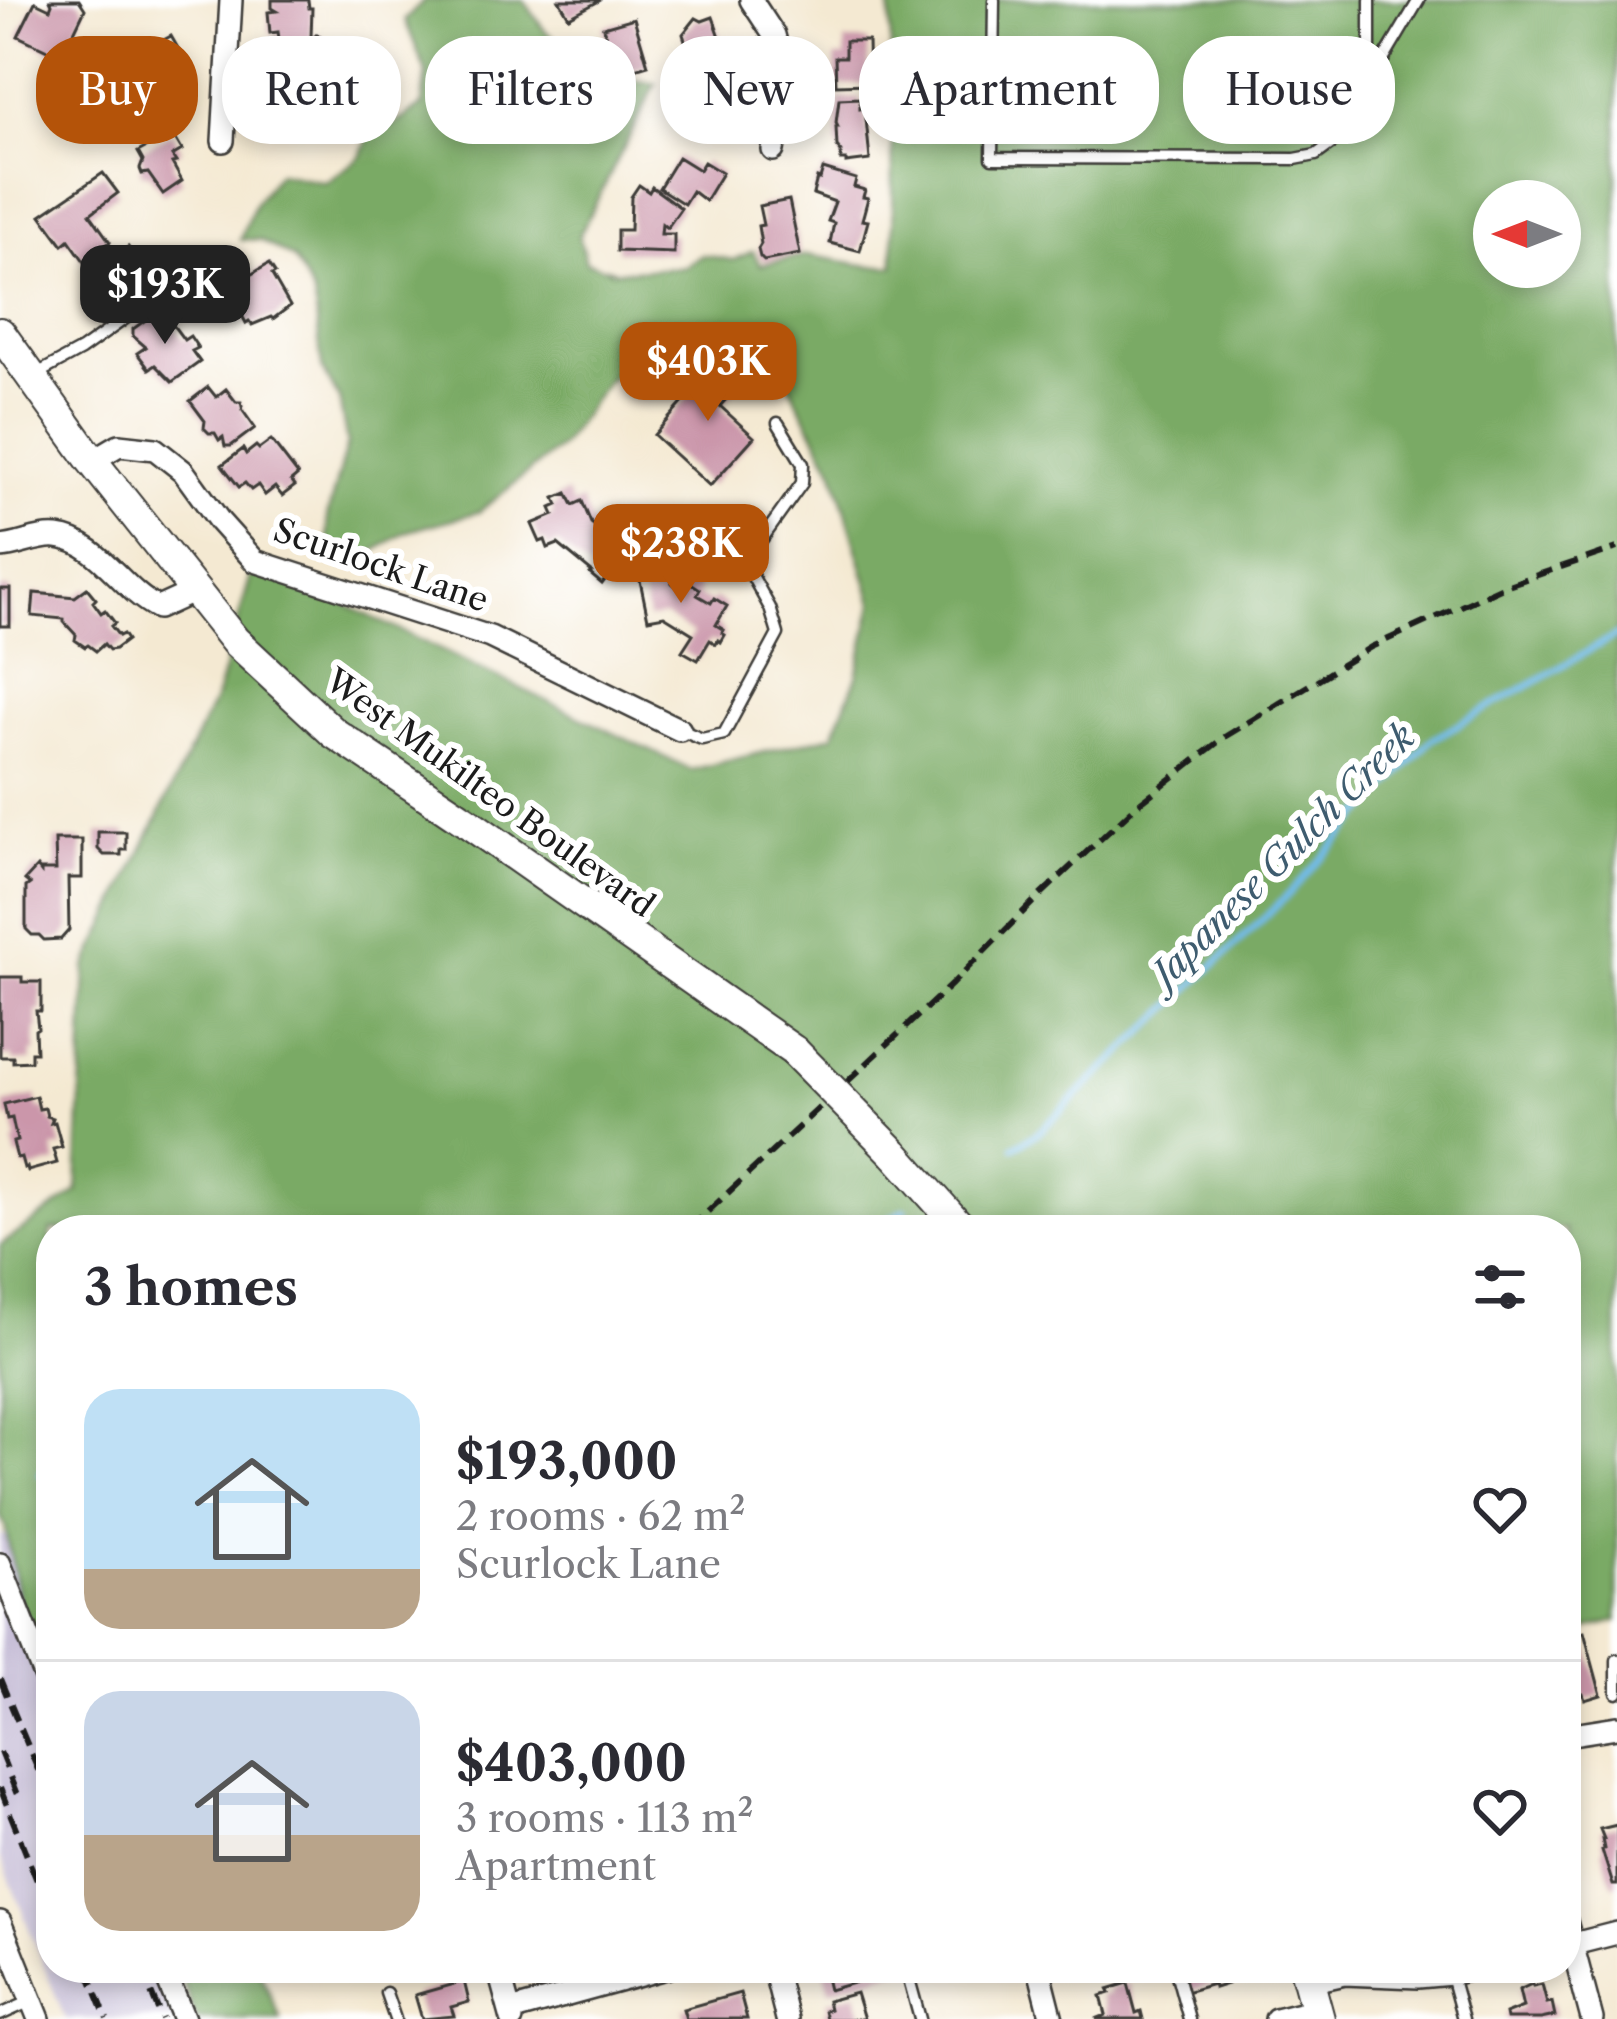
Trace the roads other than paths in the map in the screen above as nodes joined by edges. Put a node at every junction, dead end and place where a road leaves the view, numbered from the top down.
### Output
1 (231, 0) edge
2 (751, 0) edge
3 (994, 0) edge
4 (1370, 0) edge
5 (1420, 0) edge
6 (229, 36) edge
7 (1370, 36) edge
8 (1395, 41) edge
9 (1331, 144) edge
10 (772, 150) dead end
11 (196, 268) dead end
12 (0, 333) edge
13 (32, 377) junction
14 (778, 423) dead end
15 (92, 460) junction
16 (0, 547) edge
17 (195, 591) junction
18 (680, 730) joint
19 (950, 1215) edge
20 (0, 1564) edge
21 (36, 1655) edge
22 (1617, 1660) edge
23 (1617, 1693) edge
24 (1617, 1727) edge
25 (1581, 1733) edge
26 (0, 1922) edge
27 (1617, 1933) edge
28 (1581, 1942) edge
29 (169, 1983) edge
30 (502, 1983) edge
31 (593, 1983) edge
32 (778, 1983) edge
33 (910, 1983) edge
34 (1043, 1983) edge
35 (1179, 1983) edge
36 (1452, 1983) edge
37 (1581, 1983) edge
38 (386, 1993) dead end
39 (1312, 1994) edge
40 (35, 2010) edge
41 (0, 2015) edge
42 (510, 2017) edge
43 (184, 2019) edge
44 (395, 2019) edge
45 (788, 2019) edge
46 (920, 2019) edge
47 (1052, 2019) edge
48 (1189, 2019) edge
49 (1276, 2019) edge
50 (1462, 2019) edge
51 (1592, 2019) edge

1 - 6 street
2 - 10 street
3 - 9 lane
4 - 7 lane
5 - 8 lane
11 - 13 lane
12 - 13 main road, West Mukilteo Boulevard
13 - 15 main road, West Mukilteo Boulevard
14 - 18 lane
15 - 17 main road, West Mukilteo Boulevard
15 - 18 street, Scurlock Lane
16 - 17 street
17 - 19 main road, West Mukilteo Boulevard, bridge
20 - 21 street
22 - 23 lane
24 - 25 street
26 - 40 street
27 - 28 street
29 - 43 street
30 - 42 street
31 - 42 street
32 - 45 street
33 - 46 lane
34 - 47 street
35 - 48 lane
36 - 50 lane
37 - 51 street
38 - 44 lane
39 - 49 street
40 - 41 lane

